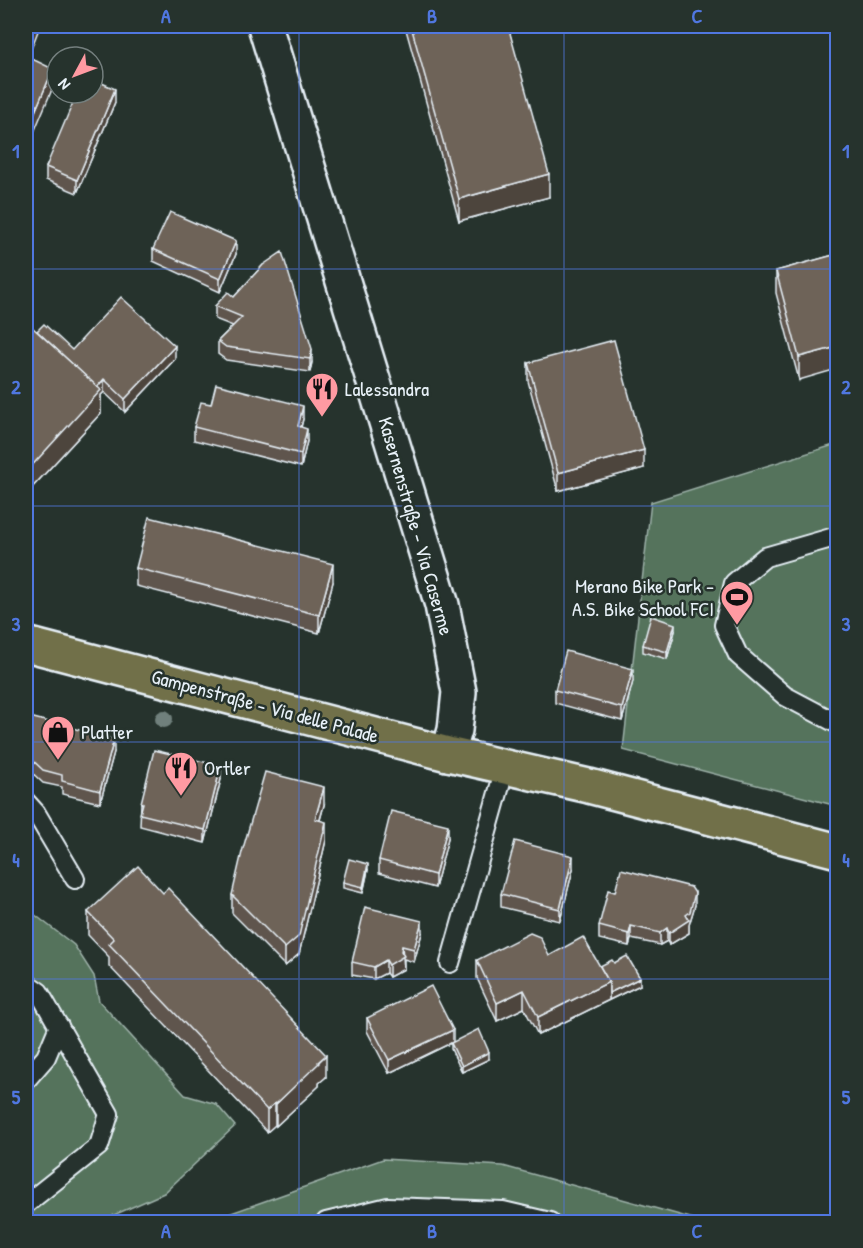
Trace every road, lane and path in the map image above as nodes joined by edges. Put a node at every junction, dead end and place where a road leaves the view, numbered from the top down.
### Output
1 (265, 26) edge
2 (837, 536) edge
3 (26, 644) edge
4 (837, 724) edge
5 (447, 754) junction
6 (505, 768) junction
7 (26, 802) edge
8 (837, 851) edge
9 (75, 879) dead end
10 (450, 963) dead end
11 (26, 983) edge
12 (59, 1026) junction
13 (26, 1080) edge
14 (26, 1204) edge
15 (326, 1222) edge
16 (550, 1222) edge

1 - 5 street, Kasernenstraße - Via Caserme
2 - 4 lane
3 - 5 main road, Gampenstraße - Via delle Palade
5 - 6 main road, Gampenstraße - Via delle Palade
6 - 8 main road, Gampenstraße - Via delle Palade
6 - 10 lane
7 - 9 lane
11 - 12 lane
12 - 13 lane
12 - 14 lane
15 - 16 lane

